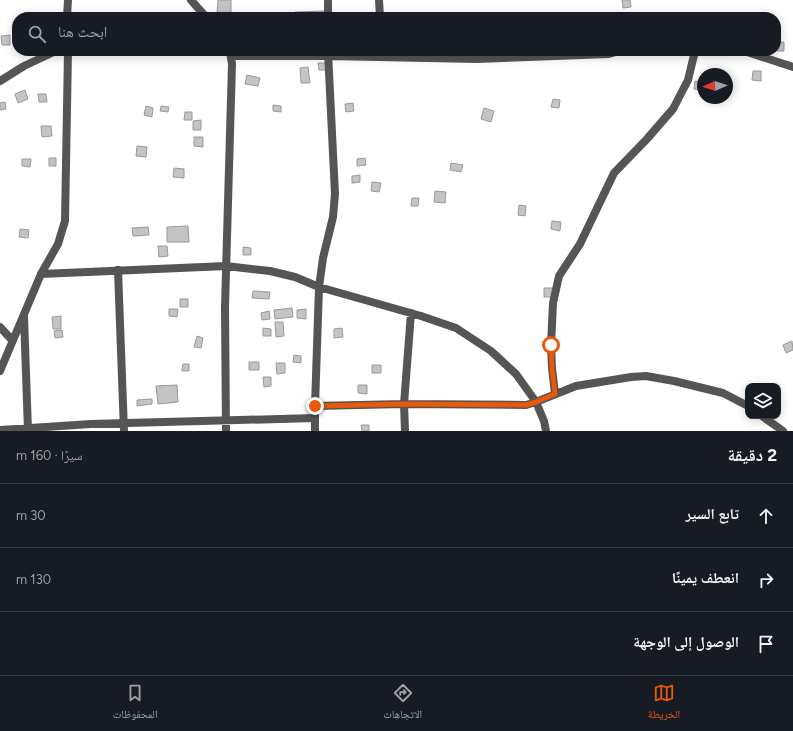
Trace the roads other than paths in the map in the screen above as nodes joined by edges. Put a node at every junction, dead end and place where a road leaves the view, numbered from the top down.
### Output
1 (68, 0) edge
2 (191, 0) edge
3 (328, 0) edge
4 (380, 0) edge
5 (197, 3) edge
6 (67, 12) edge
7 (203, 12) edge
8 (328, 12) edge
9 (380, 12) edge
10 (45, 56) edge
11 (68, 56) edge
12 (231, 56) edge
13 (328, 56) edge
14 (419, 56) edge
15 (556, 56) edge
16 (694, 56) edge
17 (759, 56) edge
18 (793, 67) edge
19 (0, 81) edge
20 (226, 266) junction
21 (118, 270) junction
22 (41, 274) junction
23 (319, 287) junction
24 (24, 313) junction
25 (412, 314) junction
26 (0, 328) edge
27 (12, 340) junction
28 (0, 371) edge
29 (555, 394) junction
30 (536, 402) junction
31 (404, 404) junction
32 (745, 404) edge
33 (315, 406) junction
34 (315, 418) junction
35 (766, 419) edge
36 (226, 420) junction
37 (124, 427) edge
38 (28, 429) edge
39 (0, 430) edge
40 (226, 431) edge
41 (315, 431) edge
42 (405, 431) edge
43 (546, 431) edge
44 (783, 431) edge

1 - 6 street
2 - 5 street
3 - 8 street
4 - 9 street
5 - 7 street
10 - 19 street
11 - 22 street
12 - 20 street
13 - 23 street
14 - 15 street
16 - 29 street
17 - 18 street
20 - 21 street
20 - 23 street
20 - 36 street
21 - 22 street
21 - 37 street
22 - 24 street
23 - 25 street
23 - 33 street
24 - 27 street
24 - 38 street
25 - 30 street
25 - 31 street
26 - 27 street
27 - 28 street
29 - 30 street
29 - 32 street
30 - 31 street
30 - 43 street
31 - 33 street
31 - 42 street
33 - 34 street
34 - 36 street
34 - 41 street
35 - 44 street
36 - 37 street
36 - 40 street
37 - 38 street
38 - 39 street

